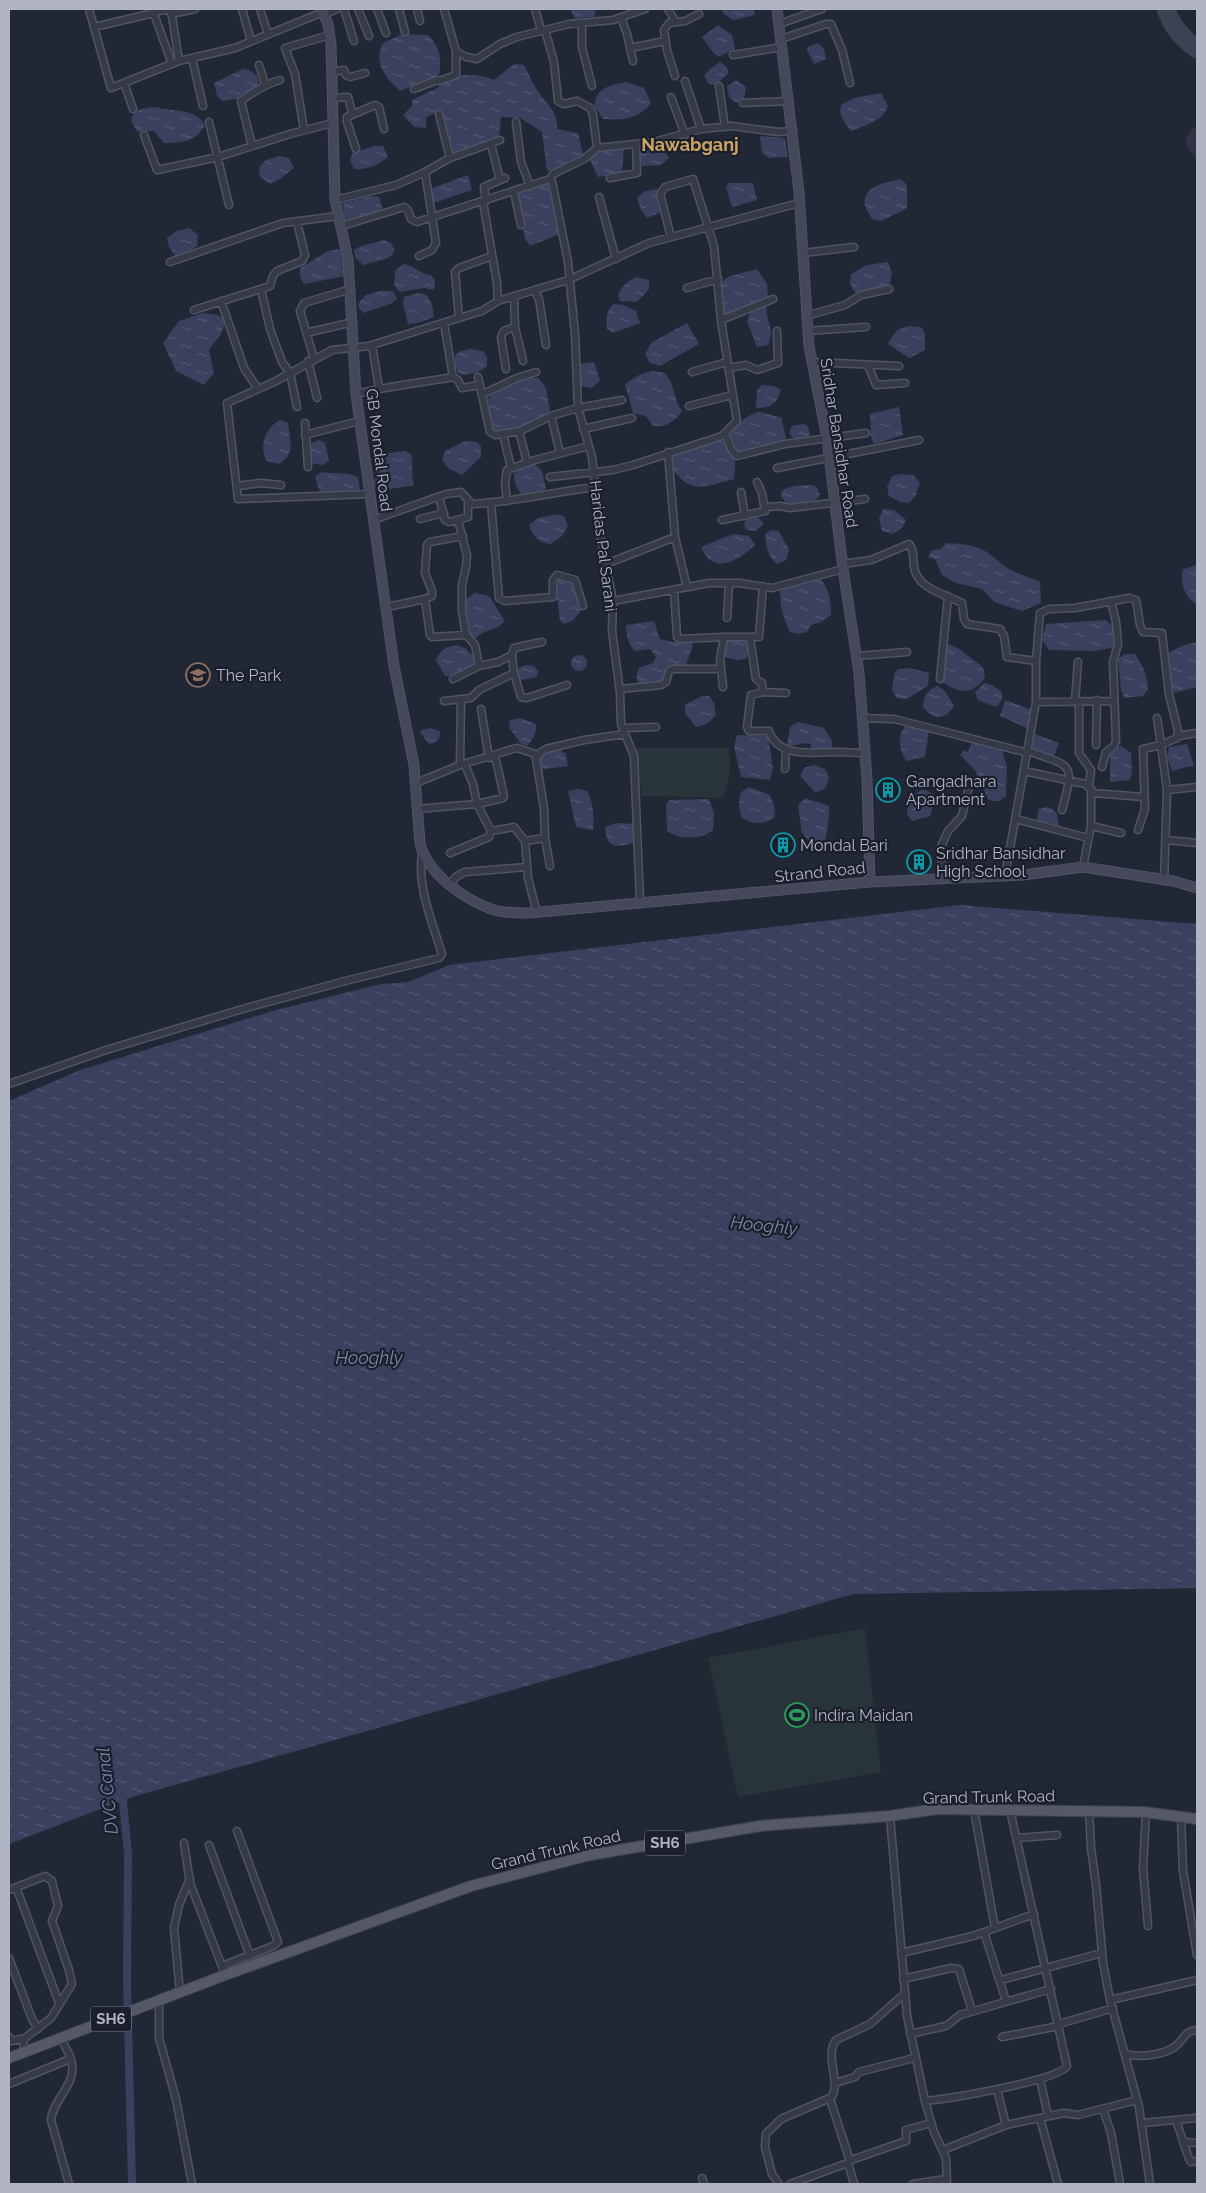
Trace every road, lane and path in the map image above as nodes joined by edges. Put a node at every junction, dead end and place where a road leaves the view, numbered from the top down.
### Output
1 (88, 9) edge
2 (196, 9) edge
3 (242, 9) edge
4 (260, 9) edge
5 (337, 9) edge
6 (344, 9) edge
7 (358, 9) edge
8 (377, 9) edge
9 (399, 9) edge
10 (417, 9) edge
11 (444, 9) edge
12 (536, 9) edge
13 (645, 9) edge
14 (668, 9) edge
15 (777, 9) edge
16 (822, 9) edge
17 (153, 10) edge
18 (171, 11) edge
19 (323, 12) edge
20 (699, 14) dead end
21 (621, 17) junction
22 (420, 21) dead end
23 (675, 21) junction
24 (582, 23) junction
25 (779, 24) junction
26 (94, 27) junction
27 (543, 30) junction
28 (404, 32) dead end
29 (386, 33) dead end
30 (268, 34) junction
31 (330, 35) junction
32 (369, 36) dead end
33 (250, 41) junction
34 (354, 41) dead end
35 (665, 41) junction
36 (781, 43) junction
37 (630, 48) junction
38 (456, 51) junction
39 (733, 55) dead end
40 (192, 58) junction
41 (179, 61) junction
42 (633, 61) dead end
43 (172, 64) junction
44 (259, 65) dead end
45 (332, 72) junction
46 (365, 73) dead end
47 (675, 76) dead end
48 (280, 80) dead end
49 (685, 81) dead end
50 (124, 83) junction
51 (850, 83) dead end
52 (265, 84) junction
53 (592, 86) dead end
54 (719, 86) dead end
55 (414, 89) dead end
56 (671, 97) dead end
57 (333, 98) junction
58 (788, 101) junction
59 (743, 103) dead end
60 (204, 106) dead end
61 (133, 109) dead end
62 (352, 113) junction
63 (439, 114) dead end
64 (209, 122) dead end
65 (516, 122) dead end
66 (333, 123) junction
67 (725, 126) junction
68 (384, 129) dead end
69 (701, 129) junction
70 (304, 130) junction
71 (793, 131) junction
72 (144, 135) dead end
73 (685, 135) junction
74 (500, 140) dead end
75 (491, 144) junction
76 (636, 144) junction
77 (252, 146) junction
78 (597, 148) junction
79 (356, 149) dead end
80 (218, 157) junction
81 (450, 158) junction
82 (425, 172) junction
83 (610, 178) dead end
84 (550, 179) junction
85 (530, 186) junction
86 (514, 192) junction
87 (599, 197) dead end
88 (336, 200) junction
89 (485, 201) junction
90 (799, 203) junction
91 (229, 205) dead end
92 (338, 216) junction
93 (432, 218) junction
94 (297, 222) junction
95 (521, 225) dead end
96 (342, 226) junction
97 (710, 227) junction
98 (671, 237) junction
99 (854, 247) dead end
100 (803, 253) junction
101 (419, 256) dead end
102 (492, 256) junction
103 (616, 258) junction
104 (170, 262) dead end
105 (570, 279) junction
106 (718, 279) junction
107 (687, 288) dead end
108 (261, 289) junction
109 (351, 289) junction
110 (534, 290) junction
111 (890, 290) dead end
112 (514, 296) junction
113 (773, 299) dead end
114 (221, 301) junction
115 (498, 301) junction
116 (194, 310) dead end
117 (806, 316) junction
118 (459, 318) junction
119 (721, 320) junction
120 (353, 322) junction
121 (444, 323) junction
122 (515, 327) junction
123 (866, 327) dead end
124 (777, 331) dead end
125 (807, 331) junction
126 (306, 333) junction
127 (372, 345) junction
128 (546, 345) dead end
129 (354, 348) junction
130 (311, 360) junction
131 (522, 361) dead end
132 (812, 362) junction
133 (728, 365) junction
134 (868, 365) junction
135 (899, 366) dead end
136 (506, 369) dead end
137 (536, 372) dead end
138 (692, 372) dead end
139 (290, 373) junction
140 (453, 377) junction
141 (478, 377) dead end
142 (905, 383) dead end
143 (480, 385) junction
144 (379, 388) junction
145 (258, 389) junction
146 (356, 394) junction
147 (483, 394) junction
148 (732, 395) junction
149 (317, 398) dead end
150 (622, 400) dead end
151 (689, 406) dead end
152 (297, 408) dead end
153 (578, 408) junction
154 (551, 416) junction
155 (632, 418) dead end
156 (359, 421) junction
157 (305, 423) dead end
158 (584, 429) junction
159 (519, 431) junction
160 (725, 433) junction
161 (866, 433) dead end
162 (504, 434) junction
163 (305, 435) junction
164 (827, 438) junction
165 (918, 440) dead end
166 (589, 446) junction
167 (668, 452) junction
168 (560, 453) junction
169 (829, 458) junction
170 (527, 462) junction
171 (308, 467) dead end
172 (511, 468) junction
173 (777, 468) dead end
174 (594, 471) junction
175 (550, 477) dead end
176 (757, 482) dead end
177 (281, 485) dead end
178 (237, 486) junction
179 (596, 487) junction
180 (741, 492) dead end
181 (370, 494) junction
182 (440, 497) junction
183 (865, 499) dead end
184 (468, 501) junction
185 (507, 501) junction
186 (491, 503) junction
187 (834, 503) junction
188 (766, 508) junction
189 (444, 513) junction
190 (745, 516) junction
191 (420, 519) dead end
192 (373, 520) junction
193 (458, 520) junction
194 (722, 520) dead end
195 (463, 536) junction
196 (675, 537) junction
197 (606, 564) junction
198 (842, 567) junction
199 (729, 583) junction
200 (764, 586) junction
201 (687, 587) junction
202 (674, 590) junction
203 (948, 596) junction
204 (425, 599) junction
205 (613, 601) junction
206 (1111, 602) junction
207 (583, 606) dead end
208 (387, 607) junction
209 (727, 618) dead end
210 (466, 635) junction
211 (724, 637) junction
212 (750, 638) junction
213 (542, 642) dead end
214 (907, 652) dead end
215 (512, 655) junction
216 (856, 656) junction
217 (1036, 660) junction
218 (1078, 662) dead end
219 (479, 666) junction
220 (721, 668) junction
221 (514, 673) junction
222 (453, 679) dead end
223 (940, 679) dead end
224 (567, 685) dead end
225 (723, 687) dead end
226 (620, 690) junction
227 (763, 692) junction
228 (786, 693) dead end
229 (461, 700) junction
230 (1097, 700) junction
231 (444, 701) dead end
232 (1077, 701) junction
233 (1113, 701) junction
234 (1036, 702) junction
235 (481, 708) dead end
236 (862, 718) junction
237 (1157, 718) dead end
238 (656, 727) dead end
239 (624, 731) junction
240 (1197, 733) edge
241 (1178, 736) junction
242 (1096, 744) dead end
243 (1162, 745) junction
244 (786, 748) junction
245 (1028, 752) junction
246 (865, 753) junction
247 (538, 755) junction
248 (492, 757) junction
249 (462, 765) junction
250 (1102, 766) dead end
251 (785, 770) dead end
252 (1024, 771) junction
253 (1070, 781) junction
254 (416, 783) junction
255 (968, 786) dead end
256 (1197, 787) edge
257 (1091, 790) junction
258 (1167, 790) junction
259 (1144, 797) junction
260 (477, 804) junction
261 (417, 809) junction
262 (1062, 810) dead end
263 (1016, 819) junction
264 (1091, 826) junction
265 (1138, 830) dead end
266 (491, 831) junction
267 (1121, 833) dead end
268 (545, 838) junction
269 (1088, 838) junction
270 (1167, 840) junction
271 (525, 842) junction
272 (1197, 843) edge
273 (422, 853) junction
274 (450, 853) dead end
275 (550, 866) dead end
276 (526, 867) junction
277 (1083, 867) junction
278 (1005, 876) junction
279 (943, 879) junction
280 (1164, 881) junction
281 (870, 882) junction
282 (450, 884) junction
283 (1197, 888) edge
284 (640, 902) junction
285 (537, 912) junction
286 (9, 1084) edge
287 (974, 1810) junction
288 (1010, 1810) junction
289 (1089, 1811) junction
290 (1146, 1812) junction
291 (890, 1816) junction
292 (1181, 1817) junction
293 (1197, 1820) edge
294 (237, 1831) dead end
295 (1057, 1835) dead end
296 (1017, 1838) junction
297 (184, 1843) dead end
298 (209, 1845) dead end
299 (190, 1878) junction
300 (12, 1888) edge
301 (1034, 1914) junction
302 (1194, 1917) edge
303 (1148, 1926) dead end
304 (995, 1928) junction
305 (984, 1932) junction
306 (901, 1953) junction
307 (1102, 1954) junction
308 (1197, 1955) edge
309 (250, 1956) junction
310 (9, 1958) edge
311 (1046, 1968) junction
312 (224, 1971) junction
313 (903, 1979) junction
314 (1001, 1980) junction
315 (1197, 1980) edge
316 (1051, 1989) junction
317 (180, 1994) junction
318 (904, 1994) junction
319 (1110, 2000) junction
320 (1006, 2001) junction
321 (157, 2002) junction
322 (59, 2003) junction
323 (1113, 2008) junction
324 (972, 2011) junction
325 (1059, 2025) junction
326 (38, 2029) junction
327 (1197, 2030) edge
328 (910, 2034) junction
329 (64, 2037) junction
330 (1002, 2037) dead end
331 (25, 2038) junction
332 (10, 2040) edge
333 (25, 2052) junction
334 (1126, 2054) junction
335 (9, 2058) edge
336 (914, 2058) junction
337 (70, 2059) junction
338 (1040, 2079) junction
339 (834, 2083) junction
340 (9, 2084) edge
341 (997, 2089) junction
342 (830, 2099) junction
343 (1137, 2100) junction
344 (925, 2101) junction
345 (1103, 2109) junction
346 (1048, 2116) junction
347 (1040, 2118) junction
348 (1197, 2118) edge
349 (1176, 2120) junction
350 (931, 2123) junction
351 (1142, 2123) junction
352 (1006, 2125) junction
353 (1183, 2142) junction
354 (1197, 2143) edge
355 (943, 2150) junction
356 (1197, 2161) edge
357 (848, 2163) junction
358 (946, 2181) edge
359 (69, 2184) edge
360 (192, 2184) edge
361 (779, 2184) edge
362 (790, 2184) edge
363 (854, 2184) edge
364 (913, 2184) edge
365 (1058, 2184) edge
366 (1120, 2184) edge
367 (1150, 2184) edge

1 - 26 street
2 - 18 street
3 - 33 street
4 - 30 street
5 - 19 street
6 - 34 street
7 - 32 street
8 - 29 street
9 - 28 street
10 - 22 street
11 - 38 street
12 - 27 street
13 - 21 street
14 - 23 street
15 - 25 street, Sridhar Bansidhar Road
16 - 25 street
17 - 18 street
17 - 26 street
17 - 43 street
18 - 41 street
19 - 30 street
19 - 31 street, GB Mondal Road
20 - 23 street
21 - 24 street
21 - 37 street
23 - 35 street
24 - 27 street
24 - 53 street
25 - 36 street, Sridhar Bansidhar Road
26 - 50 street
27 - 38 street
27 - 78 street
30 - 33 street
31 - 45 street, GB Mondal Road
31 - 70 street
33 - 40 street
35 - 37 street
35 - 47 street
36 - 39 street
36 - 51 street
36 - 58 street, Sridhar Bansidhar Road
37 - 42 street
38 - 55 street
40 - 41 street
40 - 60 street
41 - 43 street
43 - 50 street
44 - 52 street
45 - 46 street
45 - 57 street, GB Mondal Road
48 - 52 street
49 - 69 street
50 - 61 street
52 - 77 street
54 - 67 street
56 - 73 street
57 - 62 street
57 - 66 street, GB Mondal Road
58 - 59 street
58 - 71 street, Sridhar Bansidhar Road
62 - 68 street
62 - 79 street
63 - 81 street
64 - 80 street
65 - 85 street
66 - 70 street
66 - 88 street, GB Mondal Road
67 - 69 street
67 - 71 street
69 - 73 street
70 - 77 street
71 - 90 street, Sridhar Bansidhar Road
72 - 80 street
73 - 76 street
74 - 75 street
75 - 81 street
75 - 89 street
76 - 78 street
76 - 83 street
77 - 80 street
78 - 84 street
80 - 91 street
81 - 82 street
82 - 88 street
82 - 93 street
84 - 85 street
84 - 105 street, Haridas Pal Sarani
85 - 86 street
86 - 89 street
86 - 95 street
87 - 103 street
88 - 92 street, GB Mondal Road
89 - 93 street
89 - 102 street
90 - 97 street
90 - 100 street, Sridhar Bansidhar Road
92 - 94 street
92 - 96 street, GB Mondal Road
93 - 96 street
93 - 101 street
94 - 104 street
94 - 108 street
96 - 109 street, GB Mondal Road
97 - 98 street
97 - 98 street
97 - 106 street
98 - 103 street
99 - 100 street
100 - 117 street, Sridhar Bansidhar Road
102 - 115 street
102 - 118 street
103 - 105 street
105 - 110 street
105 - 153 street, Haridas Pal Sarani
106 - 107 street
106 - 119 street
108 - 114 street
108 - 139 street
109 - 120 street, GB Mondal Road
109 - 126 street
110 - 112 street
110 - 128 street
111 - 117 street
112 - 115 street
112 - 122 street
113 - 119 street
114 - 116 street
114 - 145 street
115 - 118 street
117 - 125 street, Sridhar Bansidhar Road
118 - 121 street
119 - 133 street
120 - 126 street
120 - 129 street, GB Mondal Road
121 - 127 street
121 - 140 street
122 - 131 street
122 - 136 street
123 - 125 street
124 - 133 street
125 - 132 street, Sridhar Bansidhar Road
126 - 130 street
127 - 129 street
127 - 144 street
129 - 130 street
129 - 146 street, GB Mondal Road
130 - 139 street
130 - 149 street
132 - 134 street
132 - 164 street, Sridhar Bansidhar Road
133 - 138 street
133 - 148 street
134 - 135 street
134 - 142 street
137 - 147 street
139 - 145 street
139 - 152 street
140 - 143 street
140 - 144 street
141 - 143 street
143 - 147 street
144 - 146 street
145 - 178 street
146 - 156 street, GB Mondal Road
147 - 162 street
148 - 151 street
148 - 160 street
150 - 153 street
153 - 154 street
153 - 158 street, Haridas Pal Sarani
154 - 159 street
154 - 168 street
155 - 158 street
156 - 163 street
156 - 181 street, GB Mondal Road
157 - 163 street
158 - 166 street, Haridas Pal Sarani
159 - 162 street
159 - 170 street
160 - 164 street
160 - 167 street
161 - 164 street
162 - 172 street
163 - 171 street
164 - 169 street, Sridhar Bansidhar Road
165 - 169 street
166 - 168 street
166 - 174 street, Haridas Pal Sarani
167 - 174 street
167 - 196 street
168 - 170 street
169 - 173 street
169 - 187 street, Sridhar Bansidhar Road
170 - 172 street
172 - 185 street
174 - 175 street
174 - 179 street, Haridas Pal Sarani
176 - 188 street
177 - 178 street
178 - 181 street
179 - 185 street
179 - 197 street, Haridas Pal Sarani
180 - 190 street
181 - 192 street, GB Mondal Road
182 - 184 street
182 - 189 street
182 - 192 street
183 - 187 street
184 - 186 street
184 - 193 street
185 - 186 street
186 - 207 street
187 - 188 street
187 - 198 street, Sridhar Bansidhar Road
188 - 190 street
189 - 191 street
189 - 193 street
190 - 194 street
192 - 208 street, GB Mondal Road
193 - 195 street
195 - 204 street
195 - 210 street
196 - 197 street
196 - 201 street
197 - 205 street, Haridas Pal Sarani
198 - 200 street
198 - 203 street
198 - 216 street, Sridhar Bansidhar Road
199 - 200 street
199 - 201 street
199 - 209 street
200 - 212 street
201 - 202 street
202 - 205 street
202 - 211 street
203 - 217 street
203 - 223 street
204 - 208 street
204 - 210 street
205 - 226 street, Haridas Pal Sarani
206 - 217 street
206 - 233 street
206 - 241 street
208 - 254 street, GB Mondal Road
210 - 219 street
211 - 212 street
211 - 220 street
212 - 227 street
213 - 215 street
214 - 216 street
215 - 219 street
215 - 221 street
216 - 236 street, Sridhar Bansidhar Road
217 - 234 street
218 - 232 street
219 - 222 street
220 - 225 street
220 - 226 street
221 - 224 street
221 - 229 street
226 - 239 street, Haridas Pal Sarani
227 - 228 street
227 - 244 street
229 - 231 street
229 - 249 street
230 - 232 street
230 - 233 street
230 - 242 street
232 - 234 street
232 - 257 street
233 - 250 street
234 - 245 street
235 - 248 street
236 - 245 street
236 - 246 street, Sridhar Bansidhar Road
237 - 243 street
238 - 239 street
239 - 247 street
239 - 284 street, Haridas Pal Sarani
240 - 241 street
241 - 243 street
243 - 258 street
243 - 259 street
244 - 246 street
244 - 251 street
245 - 252 street
245 - 253 street
246 - 281 street, Sridhar Bansidhar Road
247 - 248 street
247 - 268 street
248 - 249 street
248 - 260 street
249 - 254 street
249 - 260 street
252 - 253 street
252 - 263 street
253 - 257 street
253 - 262 street
254 - 261 street, GB Mondal Road
255 - 279 street
256 - 258 street
257 - 259 street
257 - 264 street
258 - 270 street
259 - 265 street
260 - 261 street
260 - 266 street
261 - 273 street, GB Mondal Road
263 - 269 street
263 - 278 street
264 - 267 street
264 - 269 street
266 - 271 street
266 - 274 street
268 - 271 street
268 - 275 street
269 - 277 street
270 - 272 street
270 - 280 street
271 - 276 street
273 - 282 street
273 - 286 street
276 - 282 street
276 - 285 street
277 - 278 street, Strand Road
277 - 280 street, Strand Road
278 - 279 street, Strand Road
279 - 281 street, Strand Road
280 - 283 street, Strand Road
281 - 284 street, Strand Road
282 - 285 street, Strand Road
284 - 285 street, Strand Road
287 - 288 main road, Grand Trunk Road / SH6
287 - 291 main road, Grand Trunk Road / SH6
287 - 304 street
288 - 289 main road, Grand Trunk Road / SH6
288 - 296 street
289 - 290 main road, Grand Trunk Road / SH6
289 - 307 street
290 - 292 main road, Grand Trunk Road / SH6
290 - 303 street
291 - 306 street
291 - 312 main road, Grand Trunk Road / SH6
292 - 293 main road, Grand Trunk Road / SH6
292 - 302 street
294 - 309 street
295 - 296 street
296 - 301 street
297 - 299 street
298 - 309 street
299 - 312 street
299 - 317 street
300 - 322 street
300 - 322 street
301 - 304 street
301 - 311 street
302 - 308 street
304 - 305 street
305 - 306 street
305 - 314 street
306 - 313 street
307 - 311 street
307 - 319 street
309 - 312 street
310 - 326 street
311 - 314 street
311 - 316 street
312 - 317 main road, Grand Trunk Road / SH6
313 - 318 street
313 - 324 street
314 - 320 street
315 - 319 street
316 - 320 street
316 - 325 street
317 - 321 main road, Grand Trunk Road / SH6
318 - 328 street
318 - 339 street
319 - 323 street
320 - 324 street
321 - 329 main road, Grand Trunk Road / SH6
321 - 360 street
322 - 326 street
323 - 325 street
323 - 334 street
324 - 328 street
325 - 330 street
325 - 338 street
326 - 331 street
327 - 334 street
328 - 336 street
329 - 333 main road, Grand Trunk Road / SH6
329 - 337 street
331 - 332 street
331 - 333 street
333 - 335 main road, Grand Trunk Road / SH6
334 - 343 street
336 - 339 street
336 - 344 street
337 - 340 street
337 - 359 street
338 - 341 street
338 - 346 street
339 - 342 street
341 - 344 street
341 - 352 street
342 - 357 street
342 - 361 street
343 - 345 street
343 - 351 street
344 - 350 street
345 - 346 street
345 - 366 street
346 - 347 street
347 - 352 street
347 - 365 street
348 - 349 street
349 - 351 street
349 - 353 street
350 - 355 street
350 - 357 street
351 - 367 street
352 - 355 street
353 - 354 street
353 - 356 street
355 - 358 street
357 - 362 street
357 - 363 street
358 - 364 street

